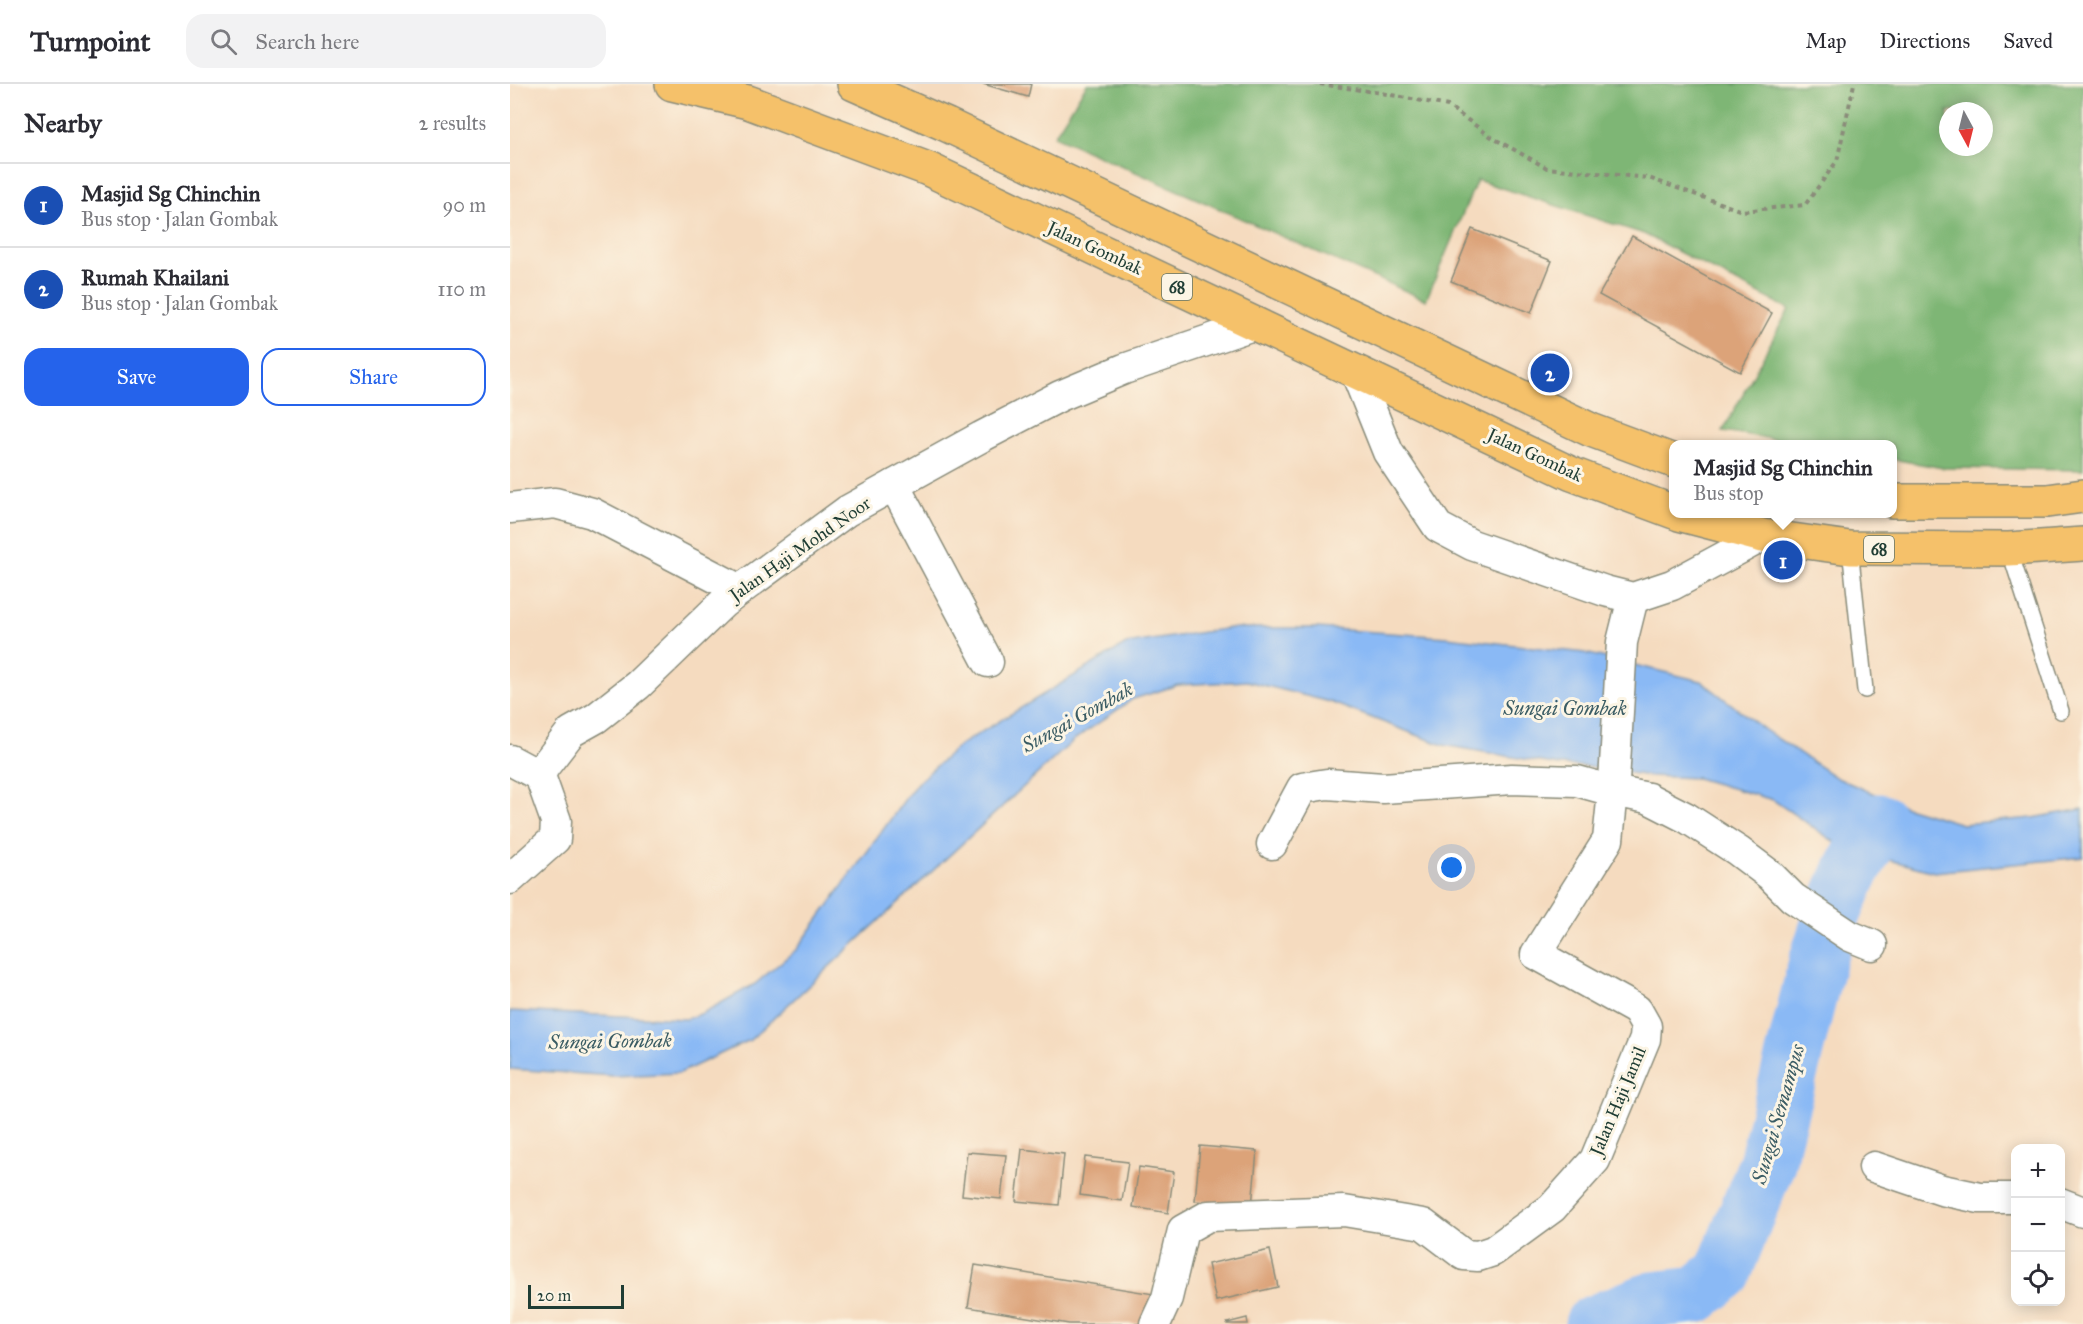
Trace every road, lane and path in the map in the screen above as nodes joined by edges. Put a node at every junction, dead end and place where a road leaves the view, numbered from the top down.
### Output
1 (672, 84) edge
2 (854, 84) edge
3 (1320, 84) edge
4 (1854, 84) edge
5 (1256, 324) junction
6 (1354, 370) junction
7 (1669, 459) edge
8 (894, 485) junction
9 (2083, 496) edge
10 (1897, 501) edge
11 (510, 508) edge
12 (1669, 510) edge
13 (1697, 518) edge
14 (1763, 536) junction
15 (2083, 544) edge
16 (1850, 549) junction
17 (2009, 549) junction
18 (740, 590) junction
19 (1633, 598) junction
20 (988, 662) dead end
21 (1865, 690) dead end
22 (2061, 711) dead end
23 (510, 760) edge
24 (540, 776) junction
25 (1613, 787) junction
26 (1272, 844) dead end
27 (510, 879) edge
28 (1861, 941) dead end
29 (1874, 1167) dead end
30 (2011, 1198) edge
31 (2065, 1205) edge
32 (2083, 1212) edge
33 (1155, 1324) edge

1 - 5 main road, Jalan Gombak / 68
2 - 7 main road
3 - 4 path
5 - 6 main road, Jalan Gombak / 68
5 - 8 street, Jalan Haji Mohd Noor
6 - 12 main road, Jalan Gombak / 68
6 - 19 street
8 - 18 street, Jalan Haji Mohd Noor
8 - 20 street
9 - 10 main road
11 - 18 street
13 - 14 main road, 68
14 - 16 main road, 68
14 - 19 street
15 - 17 main road, 68
16 - 17 main road, 68
16 - 21 lane
17 - 22 lane
18 - 24 street, Jalan Haji Mohd Noor
19 - 25 street
23 - 24 street
24 - 27 street
25 - 26 street
25 - 28 street
25 - 33 street, Jalan Haji Jamil
29 - 30 street
31 - 32 street

